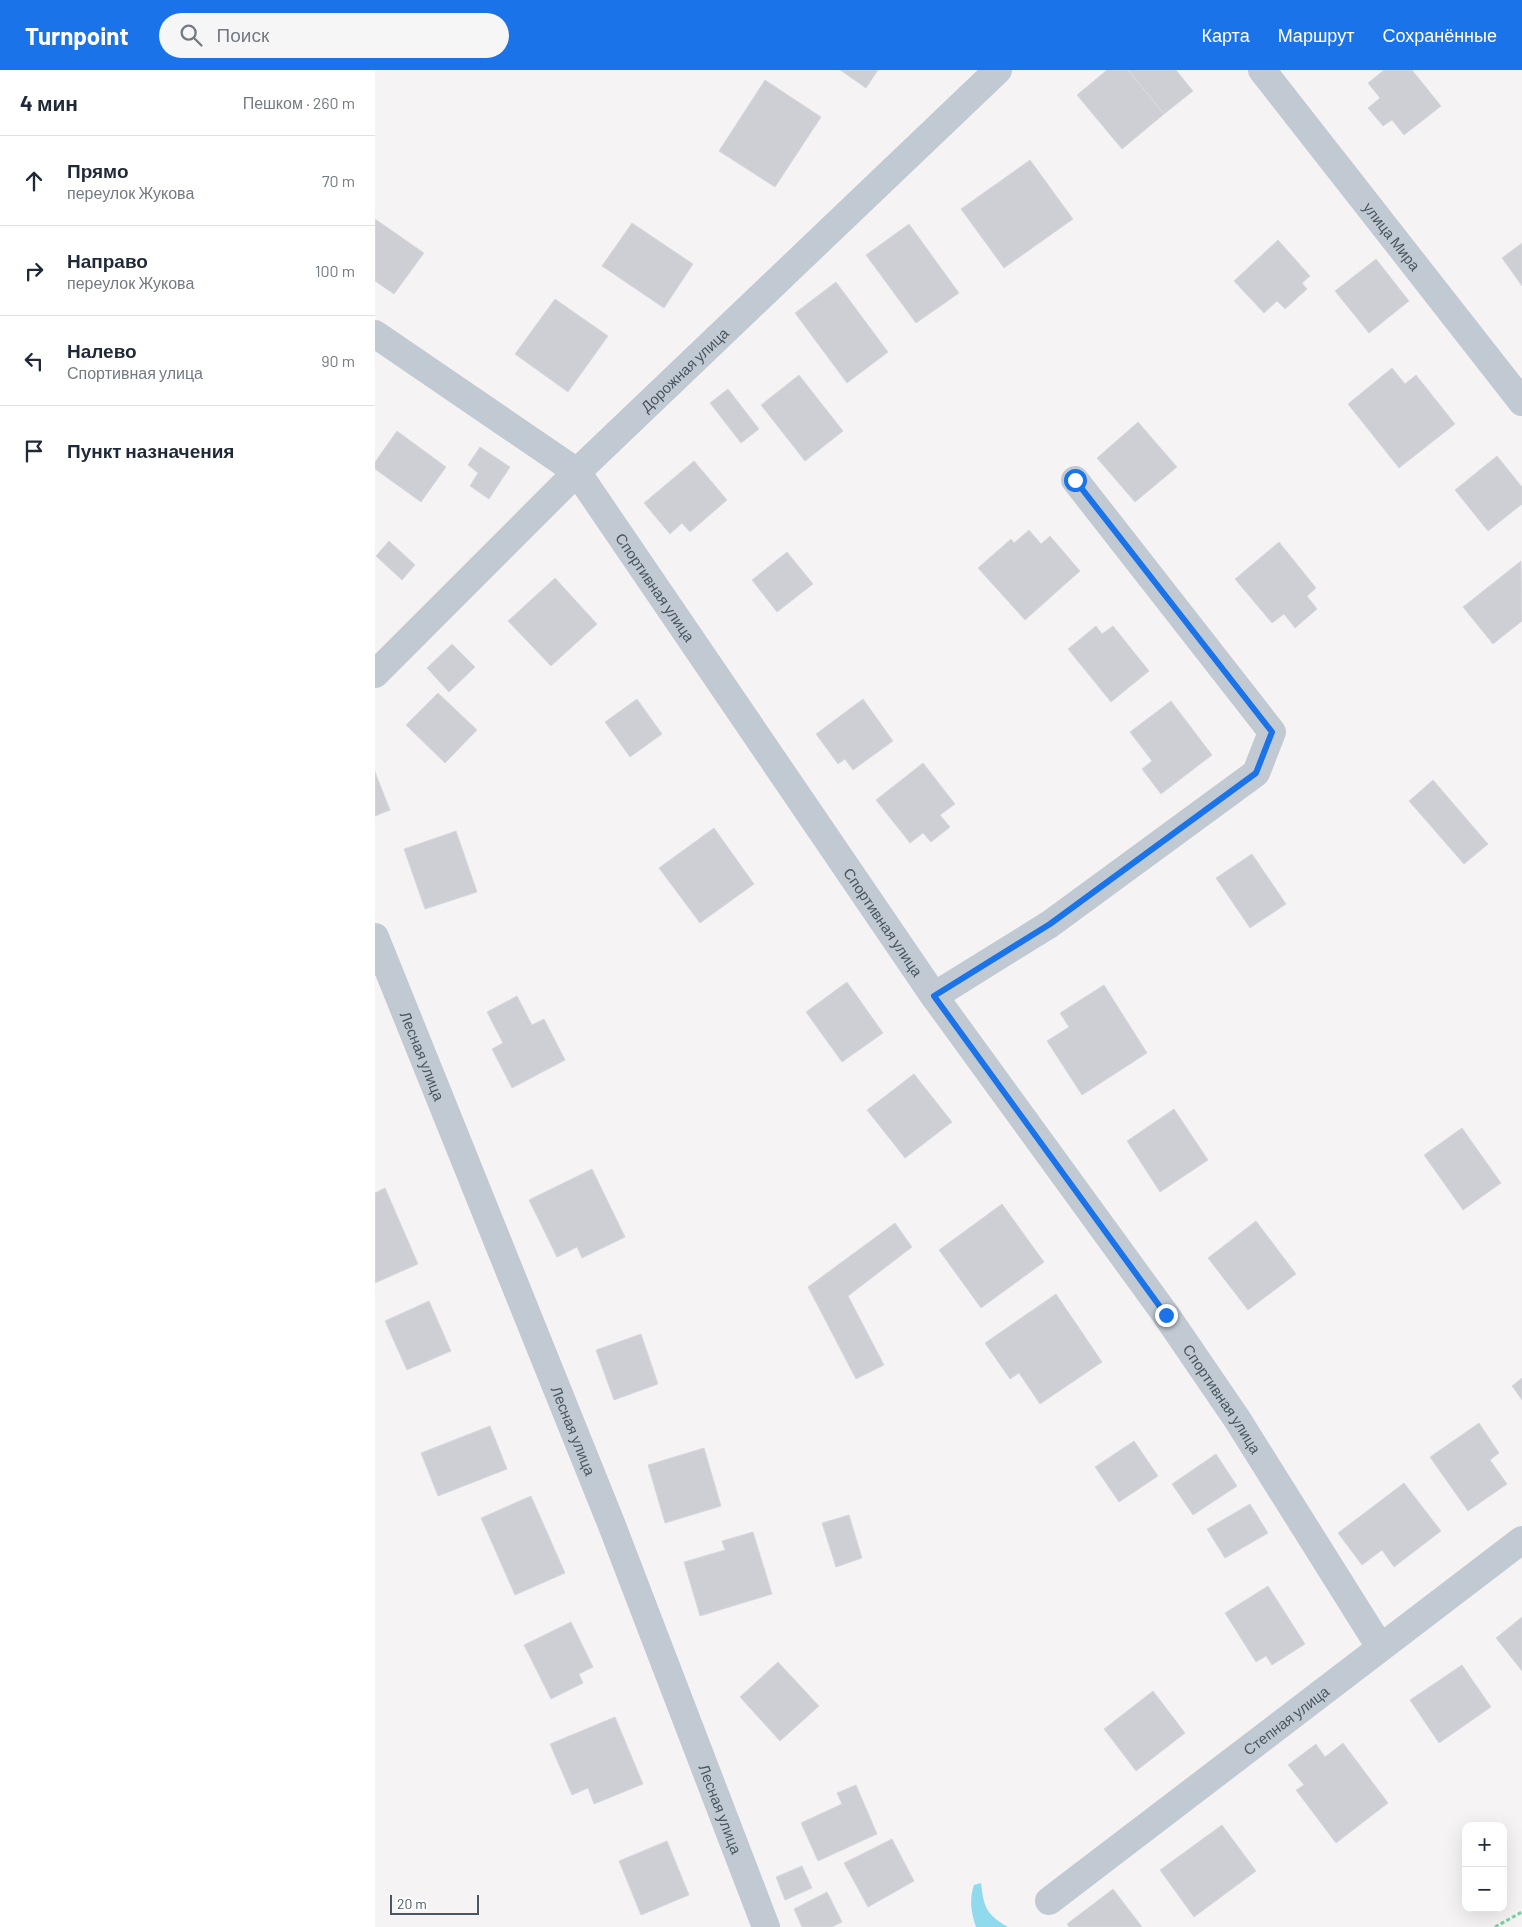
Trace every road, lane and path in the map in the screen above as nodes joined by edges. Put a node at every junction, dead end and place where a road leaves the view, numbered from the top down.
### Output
1 (998, 70) edge
2 (1262, 70) edge
3 (375, 334) edge
4 (1522, 402) edge
5 (577, 472) junction
6 (1075, 480) dead end
7 (375, 674) edge
8 (375, 936) edge
9 (934, 996) junction
10 (1522, 1540) edge
11 (1380, 1647) junction
12 (1049, 1901) dead end
13 (1522, 1912) edge
14 (765, 1927) edge
15 (1495, 1927) edge

1 - 5 street, Дорожная улица
2 - 4 street, улица Мира
3 - 5 street, Спортивная улица
5 - 7 street, Дорожная улица
5 - 9 street, Спортивная улица
6 - 9 street
8 - 14 street, Лесная улица
9 - 11 street, Спортивная улица
10 - 11 street, Степная улица
11 - 12 street, Степная улица
13 - 15 path

